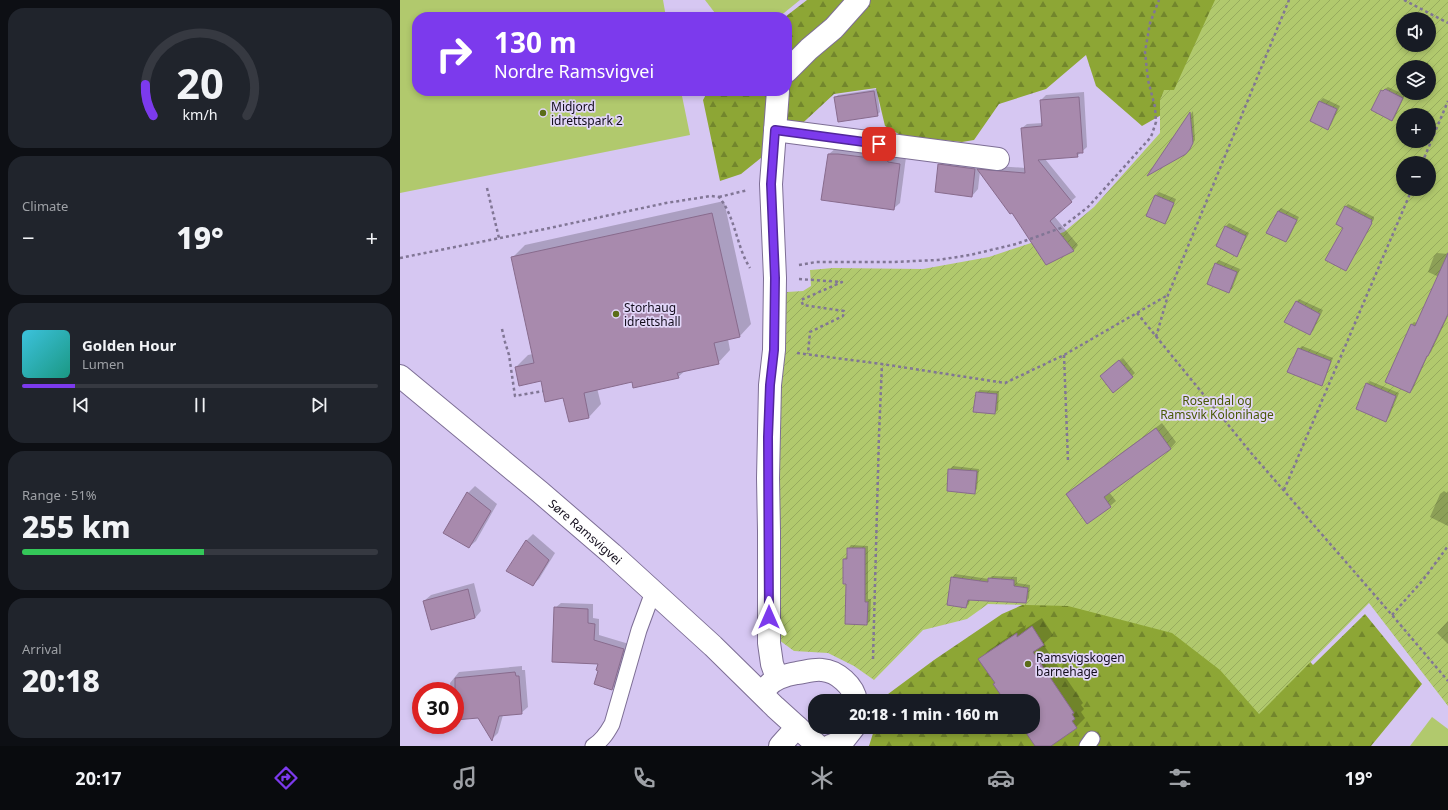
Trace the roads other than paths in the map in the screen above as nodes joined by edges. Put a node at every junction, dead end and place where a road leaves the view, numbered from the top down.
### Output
1 (859, 0) edge
2 (792, 66) edge
3 (778, 96) edge
4 (775, 130) junction
5 (998, 159) dead end
6 (400, 376) edge
7 (653, 592) junction
8 (778, 678) junction
9 (853, 694) edge
10 (763, 696) junction
11 (797, 727) junction
12 (848, 734) edge
13 (592, 746) edge
14 (780, 746) edge
15 (818, 746) edge
16 (830, 746) edge

1 - 2 street
3 - 4 street
4 - 5 street
4 - 8 street
6 - 7 street, Søre Ramsvigvei
7 - 10 street, Søre Ramsvigvei
7 - 13 lane
8 - 9 street
8 - 10 street
10 - 11 street, Søre Ramsvigvei
11 - 14 street
11 - 15 street, Søre Ramsvigvei
12 - 16 street

